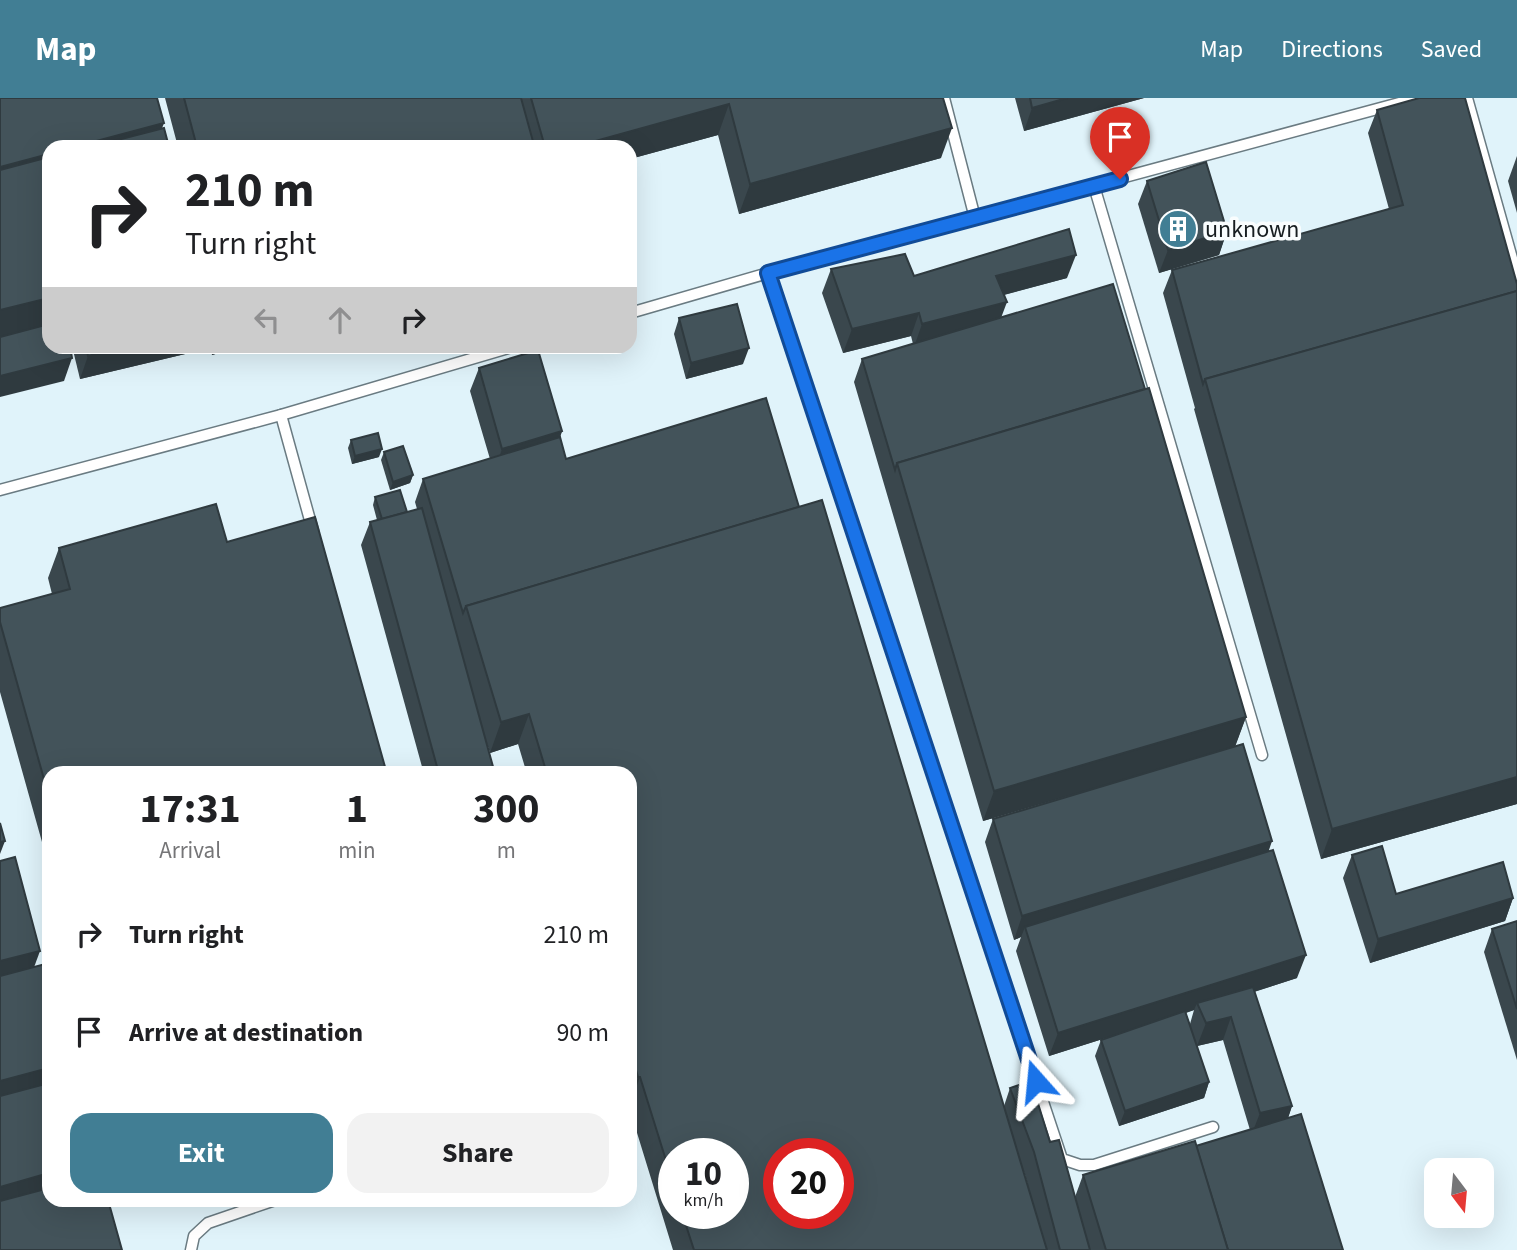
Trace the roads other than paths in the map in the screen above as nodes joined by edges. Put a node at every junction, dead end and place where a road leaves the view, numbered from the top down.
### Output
1 (944, 98) edge
2 (1418, 98) edge
3 (1467, 98) edge
4 (1395, 101) edge
5 (1094, 186) junction
6 (975, 218) junction
7 (768, 273) junction
8 (1517, 276) edge
9 (637, 311) edge
10 (488, 354) edge
11 (281, 415) junction
12 (0, 490) edge
13 (317, 548) edge
14 (1262, 755) dead end
15 (1213, 1127) dead end
16 (255, 1207) edge
17 (191, 1250) edge

1 - 6 lane
2 - 4 lane
3 - 8 lane
4 - 5 lane
5 - 6 lane
5 - 14 lane
6 - 7 lane
7 - 9 lane
7 - 15 lane
10 - 11 lane
11 - 12 lane
11 - 13 lane
16 - 17 lane

